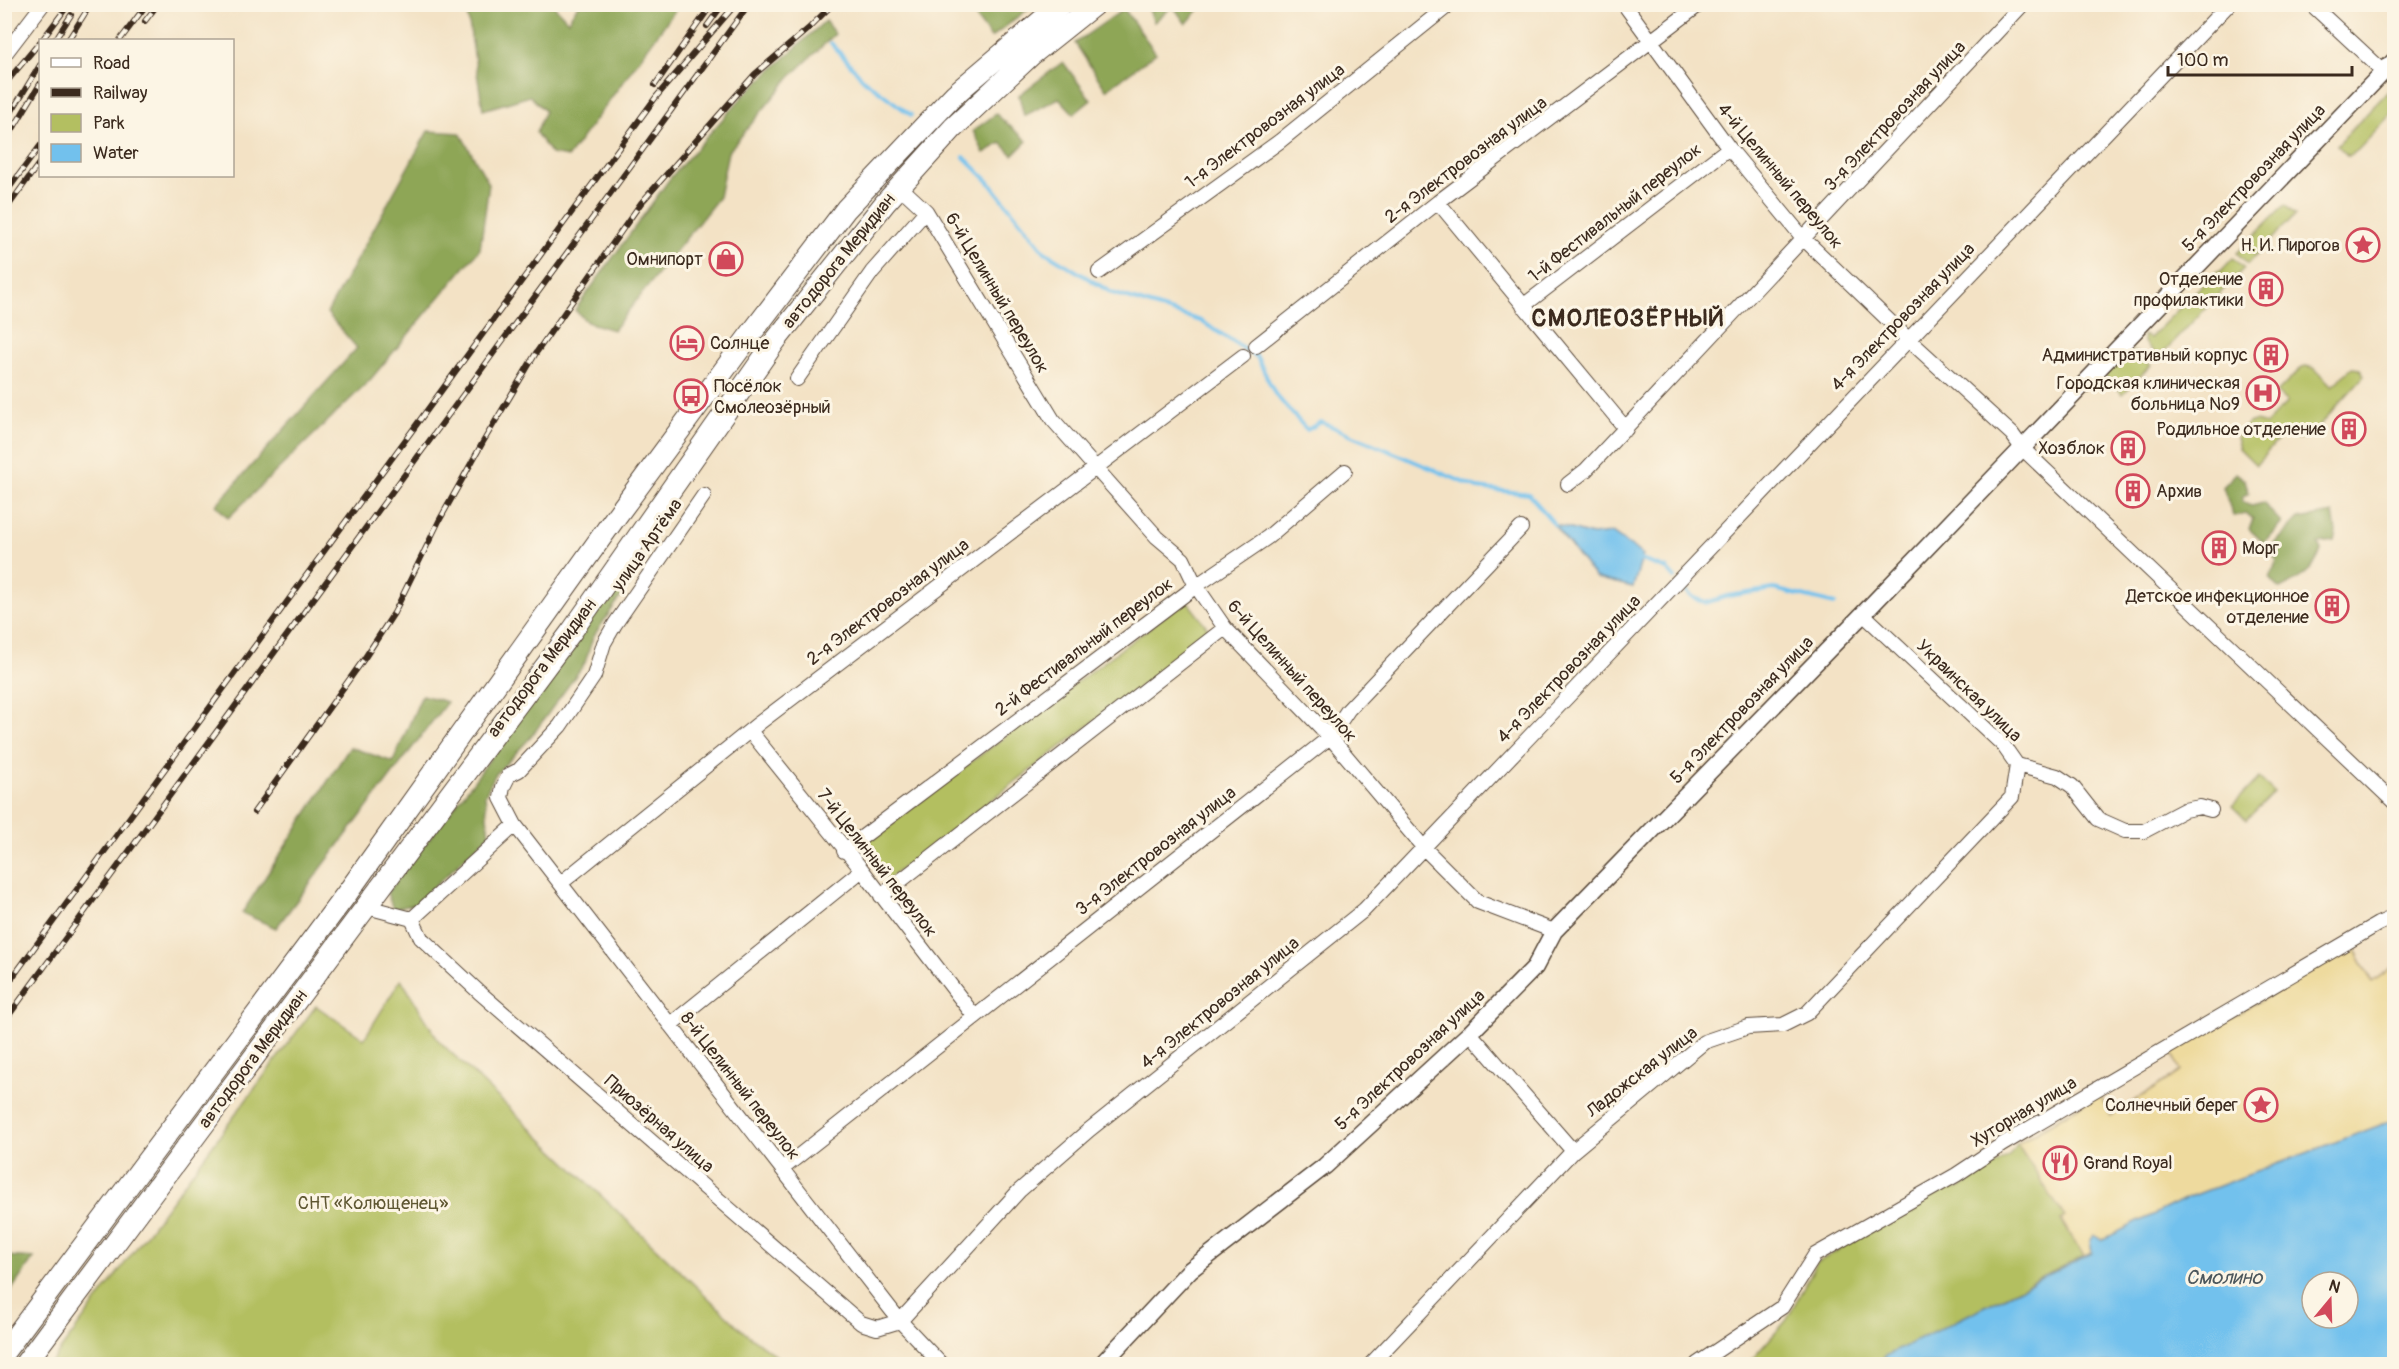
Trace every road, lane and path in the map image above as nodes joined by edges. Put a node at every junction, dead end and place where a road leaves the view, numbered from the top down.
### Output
1 (43, 4) edge
2 (1061, 4) edge
3 (1095, 4) edge
4 (1450, 4) edge
5 (1624, 4) edge
6 (1700, 4) edge
7 (2023, 4) edge
8 (2229, 4) edge
9 (2311, 4) edge
10 (1652, 42) junction
11 (4, 56) edge
12 (2389, 67) edge
13 (1729, 148) junction
14 (881, 171) junction
15 (899, 186) junction
16 (1438, 202) junction
17 (926, 211) junction
18 (1804, 239) junction
19 (1099, 272) dead end
20 (1523, 306) junction
21 (1907, 338) junction
22 (1256, 346) dead end
23 (1243, 356) dead end
24 (797, 379) dead end
25 (1626, 429) junction
26 (2022, 448) junction
27 (1096, 466) junction
28 (1345, 471) dead end
29 (1568, 484) dead end
30 (704, 495) dead end
31 (1521, 528) dead end
32 (1196, 586) junction
33 (1863, 615) junction
34 (1225, 628) junction
35 (750, 731) junction
36 (1330, 737) junction
37 (2018, 765) junction
38 (2394, 802) edge
39 (2211, 810) dead end
40 (515, 825) junction
41 (1424, 848) junction
42 (844, 850) junction
43 (862, 870) junction
44 (561, 884) junction
45 (348, 892) junction
46 (881, 896) junction
47 (367, 907) junction
48 (2394, 917) edge
49 (411, 919) junction
50 (1554, 932) junction
51 (975, 1017) junction
52 (670, 1025) junction
53 (1470, 1034) junction
54 (1573, 1150) junction
55 (782, 1168) junction
56 (900, 1321) junction
57 (4, 1352) edge
58 (25, 1365) edge
59 (941, 1365) edge
60 (1102, 1365) edge
61 (1371, 1365) edge
62 (1697, 1365) edge

1 - 11 street
2 - 14 main road, автодорога Меридиан
3 - 15 main road, автодорога Меридиан
4 - 19 street, 1-я Электровозная улица
5 - 10 street, 4-й Целинный переулок
6 - 10 street, 2-я Электровозная улица
7 - 18 street, 3-я Электровозная улица
8 - 21 street, 4-я Электровозная улица
9 - 12 street
10 - 13 street, 4-й Целинный переулок
10 - 16 street, 2-я Электровозная улица
12 - 26 street, 5-я Электровозная улица
13 - 18 street, 4-й Целинный переулок
13 - 20 street, 1-й Фестивальный переулок
14 - 15 main road
14 - 45 main road, автодорога Меридиан
15 - 17 street, 6-й Целинный переулок
15 - 47 main road, автодорога Меридиан
16 - 20 street
16 - 22 street, 2-я Электровозная улица
17 - 24 street
17 - 27 street, 6-й Целинный переулок
18 - 21 street, 4-й Целинный переулок
18 - 25 street, 3-я Электровозная улица
20 - 25 street
21 - 26 street, 4-й Целинный переулок
21 - 41 street, 4-я Электровозная улица
23 - 27 street, 2-я Электровозная улица
25 - 29 street, 3-я Электровозная улица
26 - 33 street, 5-я Электровозная улица
26 - 38 street, 4-й Целинный переулок
27 - 32 street, 6-й Целинный переулок
27 - 35 street, 2-я Электровозная улица
28 - 32 street, 2-й Фестивальный переулок
30 - 40 street, улица Артёма
31 - 36 street, 3-я Электровозная улица
32 - 34 street, 6-й Целинный переулок
32 - 42 street, 2-й Фестивальный переулок
33 - 37 street, Украинская улица
33 - 50 street, 5-я Электровозная улица
34 - 36 street, 6-й Целинный переулок
34 - 46 street
35 - 42 street, 7-й Целинный переулок
35 - 44 street, 2-я Электровозная улица
36 - 41 street, 6-й Целинный переулок
36 - 51 street, 3-я Электровозная улица
37 - 39 street, Украинская улица
37 - 54 street, Ладожская улица
40 - 44 street, 8-й Целинный переулок
40 - 49 street
41 - 50 street, 6-й Целинный переулок
41 - 56 street, 4-я Электровозная улица
42 - 43 street, 7-й Целинный переулок
43 - 46 street, 7-й Целинный переулок
43 - 52 street
44 - 52 street, 8-й Целинный переулок
45 - 47 main road
45 - 57 main road, автодорога Меридиан
46 - 51 street, 7-й Целинный переулок
47 - 49 street
47 - 58 main road, автодорога Меридиан
48 - 62 street, Хуторная улица
49 - 56 street, Приозёрная улица
50 - 53 street, 5-я Электровозная улица
51 - 55 street, 3-я Электровозная улица
52 - 55 street, 8-й Целинный переулок
53 - 54 street
53 - 60 street, 5-я Электровозная улица
54 - 61 street, Ладожская улица
55 - 56 street, 8-й Целинный переулок
56 - 59 street, 8-й Целинный переулок

